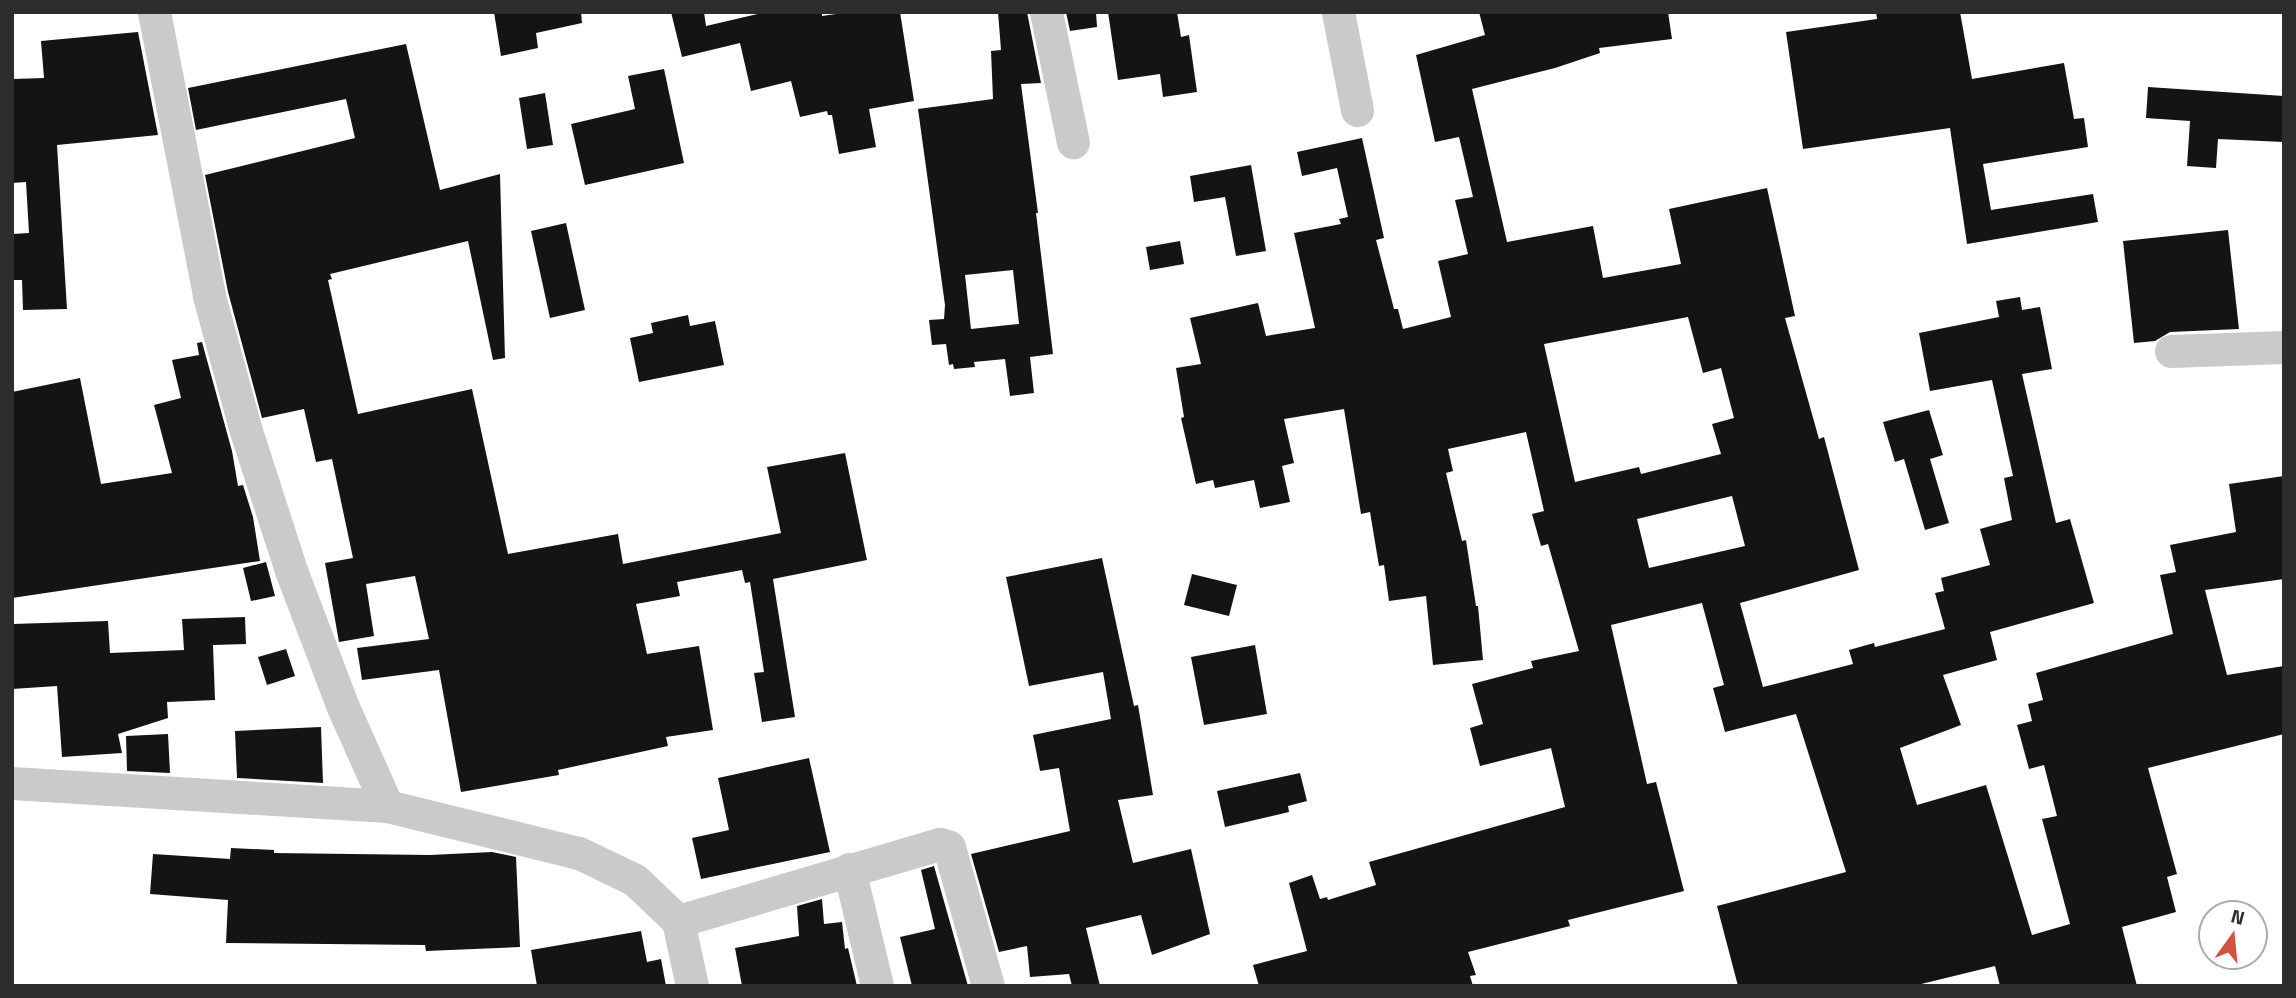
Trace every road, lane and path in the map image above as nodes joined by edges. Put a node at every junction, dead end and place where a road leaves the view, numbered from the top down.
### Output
1 (154, 12) edge
2 (1046, 12) edge
3 (1338, 12) edge
4 (1357, 110) dead end
5 (1073, 142) dead end
6 (2284, 347) edge
7 (2171, 351) dead end
8 (12, 783) edge
9 (387, 806) junction
10 (849, 870) junction
11 (678, 921) junction
12 (692, 986) edge
13 (877, 986) edge
14 (988, 986) edge

1 - 9 street
2 - 5 street
3 - 4 street
6 - 7 street
8 - 9 street
9 - 11 street
10 - 11 street
10 - 13 street
10 - 14 street
11 - 12 street

